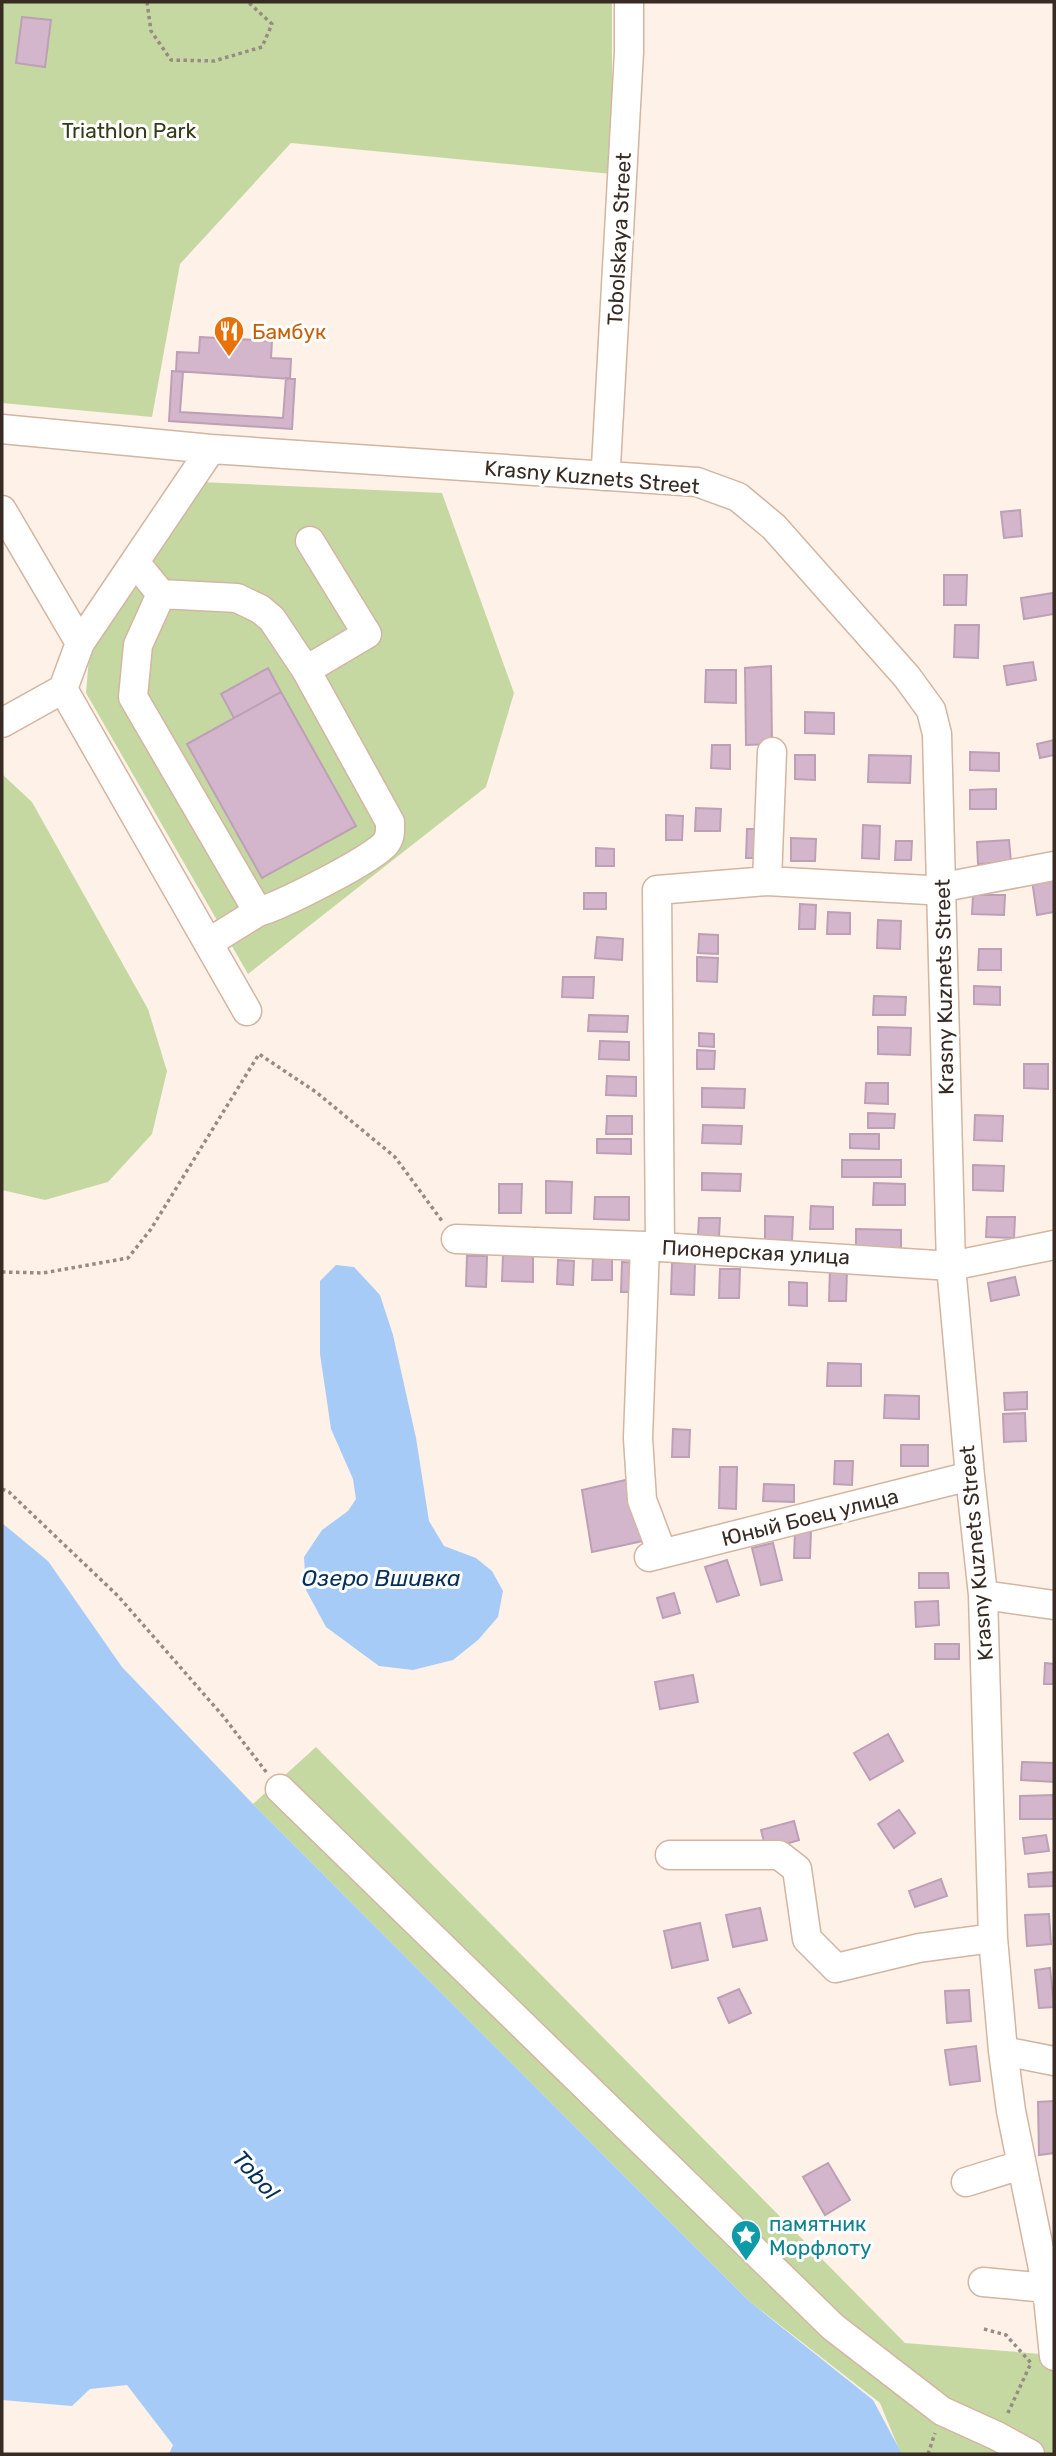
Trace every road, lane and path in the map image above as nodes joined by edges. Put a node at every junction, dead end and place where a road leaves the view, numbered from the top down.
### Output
1 (147, 2) edge
2 (248, 2) edge
3 (629, 2) edge
4 (2, 429) edge
5 (211, 449) junction
6 (603, 476) junction
7 (2, 510) edge
8 (310, 541) dead end
9 (135, 562) junction
10 (161, 594) junction
11 (80, 643) junction
12 (306, 670) junction
13 (63, 689) junction
14 (2, 723) edge
15 (772, 752) dead end
16 (1054, 866) edge
17 (767, 881) junction
18 (942, 888) junction
19 (258, 912) junction
20 (208, 943) junction
21 (247, 1011) dead end
22 (456, 1239) joint
23 (1054, 1245) edge
24 (653, 1246) junction
25 (951, 1266) junction
26 (2, 1272) edge
27 (970, 1476) junction
28 (2, 1489) edge
29 (983, 1595) junction
30 (1054, 1605) edge
31 (280, 1789) joint
32 (670, 1855) dead end
33 (993, 1938) junction
34 (1003, 2051) junction
35 (1054, 2061) edge
36 (1021, 2165) junction
37 (966, 2182) dead end
38 (983, 2283) dead end
39 (1050, 2292) edge
40 (984, 2329) dead end
41 (1054, 2356) edge
42 (997, 2436) junction
43 (1030, 2454) edge

1 - 2 path
3 - 6 street, Tobolskaya Street
4 - 5 street, Krasny Kuznets Street
5 - 6 street, Krasny Kuznets Street
5 - 9 street
6 - 18 street, Krasny Kuznets Street
7 - 11 street
8 - 12 street
9 - 10 street
9 - 11 street
10 - 12 street
10 - 19 street
11 - 13 street
12 - 19 street
13 - 14 street
13 - 20 street
15 - 17 street
16 - 18 street
17 - 18 street
17 - 24 street
18 - 25 street, Krasny Kuznets Street
19 - 20 street
20 - 21 street
22 - 24 street, Пионерская улица
22 - 26 path
23 - 25 street, Пионерская улица
24 - 25 street, Пионерская улица
24 - 27 street, Юный Боец улица
25 - 27 street, Krasny Kuznets Street
27 - 29 street, Krasny Kuznets Street
28 - 31 path
29 - 30 street
29 - 33 street, Krasny Kuznets Street
31 - 42 street
32 - 33 street
33 - 34 street, Krasny Kuznets Street
34 - 35 street
34 - 36 street, Krasny Kuznets Street
36 - 37 street
36 - 39 street, Krasny Kuznets Street
38 - 39 street
39 - 41 street, Krasny Kuznets Street
40 - 42 path
42 - 43 street

